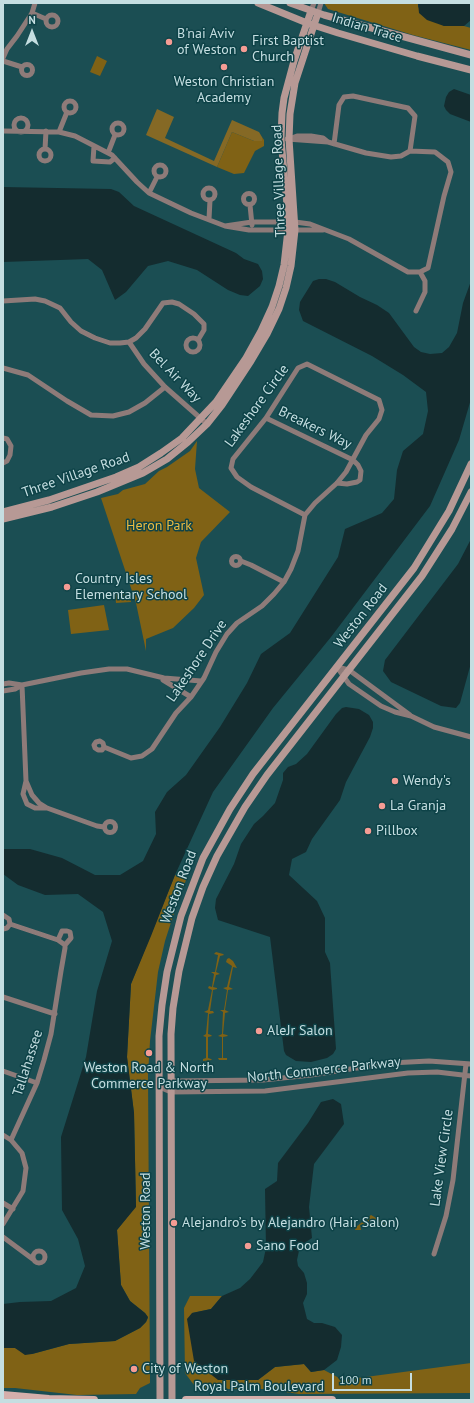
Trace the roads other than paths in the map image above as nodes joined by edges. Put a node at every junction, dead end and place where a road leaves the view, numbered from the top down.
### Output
1 (35, 3) edge
2 (258, 3) edge
3 (290, 3) edge
4 (314, 3) edge
5 (321, 3) edge
6 (314, 12) junction
7 (32, 13) junction
8 (46, 19) dead end
9 (310, 24) junction
10 (5, 48) edge
11 (471, 55) edge
12 (3, 58) edge
13 (3, 61) edge
14 (22, 67) dead end
15 (471, 70) edge
16 (67, 112) dead end
17 (3, 131) edge
18 (46, 131) junction
19 (59, 132) junction
20 (116, 135) dead end
21 (285, 139) junction
22 (331, 143) junction
23 (94, 146) junction
24 (45, 149) dead end
25 (410, 152) junction
26 (108, 153) junction
27 (115, 158) junction
28 (157, 177) dead end
29 (149, 193) junction
30 (210, 200) dead end
31 (250, 205) dead end
32 (209, 219) junction
33 (252, 222) junction
34 (225, 226) junction
35 (291, 226) junction
36 (252, 230) junction
37 (420, 272) junction
38 (3, 301) edge
39 (416, 311) dead end
40 (198, 340) dead end
41 (129, 342) junction
42 (3, 368) edge
43 (165, 387) junction
44 (200, 418) junction
45 (266, 418) junction
46 (207, 424) junction
47 (3, 438) edge
48 (353, 460) junction
49 (4, 462) edge
50 (471, 464) edge
51 (337, 483) junction
52 (471, 492) edge
53 (3, 512) edge
54 (305, 515) junction
55 (3, 519) edge
56 (241, 561) dead end
57 (284, 582) junction
58 (337, 667) junction
59 (349, 670) junction
60 (156, 677) junction
61 (344, 677) junction
62 (202, 681) junction
63 (3, 684) edge
64 (22, 685) junction
65 (3, 691) edge
66 (191, 697) junction
67 (411, 716) junction
68 (471, 737) edge
69 (104, 747) dead end
70 (26, 781) junction
71 (47, 808) junction
72 (104, 827) dead end
73 (3, 915) edge
74 (10, 924) junction
75 (3, 929) edge
76 (58, 940) junction
77 (65, 945) junction
78 (3, 997) edge
79 (55, 1014) junction
80 (468, 1064) edge
81 (3, 1071) edge
82 (465, 1075) junction
83 (471, 1076) edge
84 (171, 1081) junction
85 (37, 1083) junction
86 (159, 1087) junction
87 (171, 1092) junction
88 (3, 1135) edge
89 (11, 1140) junction
90 (3, 1203) edge
91 (13, 1209) junction
92 (3, 1224) edge
93 (3, 1237) edge
94 (434, 1254) dead end
95 (34, 1260) dead end
96 (3, 1395) edge
97 (94, 1400) edge
98 (160, 1400) edge
99 (172, 1400) edge
100 (186, 1400) edge
101 (332, 1400) edge

1 - 7 street
2 - 9 main road, Indian Trace
3 - 6 main road, Indian Trace
4 - 6 street, Three Village Road
5 - 6 street, Three Village Road
6 - 9 main road, Three Village Road
6 - 11 main road, Indian Trace
7 - 8 street
7 - 10 street
9 - 15 main road, Indian Trace
9 - 21 main road, Three Village Road
10 - 12 street
13 - 14 street
16 - 19 street
17 - 18 street
18 - 19 street
18 - 24 street
19 - 23 street
20 - 26 street
21 - 22 street
21 - 35 main road, Three Village Road
22 - 25 street
22 - 25 street
23 - 26 street
23 - 27 street
25 - 37 street
26 - 27 street
27 - 29 street
28 - 29 street
29 - 32 street
30 - 32 street
31 - 33 street
32 - 34 street
33 - 34 street
33 - 35 street
33 - 36 street
34 - 36 street
35 - 36 street
35 - 37 street
35 - 44 main road, Three Village Road
35 - 46 main road, Three Village Road
37 - 39 street
38 - 41 street
40 - 41 street
41 - 43 street, Bel Air Way
42 - 43 street
43 - 44 street, Bel Air Way
44 - 46 street, Bel Air Way
44 - 53 main road, Three Village Road
45 - 48 street, Breakers Way
45 - 48 street, Lakeshore Circle
45 - 54 street, Lakeshore Circle
46 - 55 main road, Three Village Road
47 - 49 street
48 - 51 street
48 - 51 street
50 - 58 main road, Weston Road
51 - 54 street
52 - 59 main road, Weston Road
54 - 57 street, Lakeshore Drive
56 - 57 street
57 - 62 street, Lakeshore Drive
58 - 59 street
58 - 61 street
58 - 86 main road, Weston Road
59 - 61 main road, Weston Road
59 - 67 street
60 - 62 street
60 - 64 street
60 - 66 street
61 - 67 street
61 - 84 main road, Weston Road
62 - 66 street, Lakeshore Drive
63 - 64 street
64 - 65 street
64 - 70 street
66 - 69 street, Lakeshore Drive
67 - 68 street
70 - 71 street
70 - 71 street
71 - 72 street
73 - 74 street
74 - 75 street
74 - 76 street
76 - 77 street
76 - 77 street, Tallahassee
77 - 79 street, Tallahassee
78 - 79 street
79 - 85 street, Tallahassee
80 - 82 street, Lake View Circle
80 - 84 street, North Commerce Parkway
81 - 85 street
82 - 83 street, North Commerce Parkway
82 - 87 street, North Commerce Parkway
82 - 94 street, Lake View Circle
84 - 86 street, North Commerce Parkway
84 - 87 main road, Weston Road
85 - 89 street, Tallahassee
86 - 87 street, North Commerce Parkway
86 - 98 main road, Weston Road
87 - 99 main road, Weston Road
88 - 89 street
89 - 91 street
90 - 91 street
91 - 92 street
93 - 95 street
96 - 97 main road
100 - 101 main road, Royal Palm Boulevard

